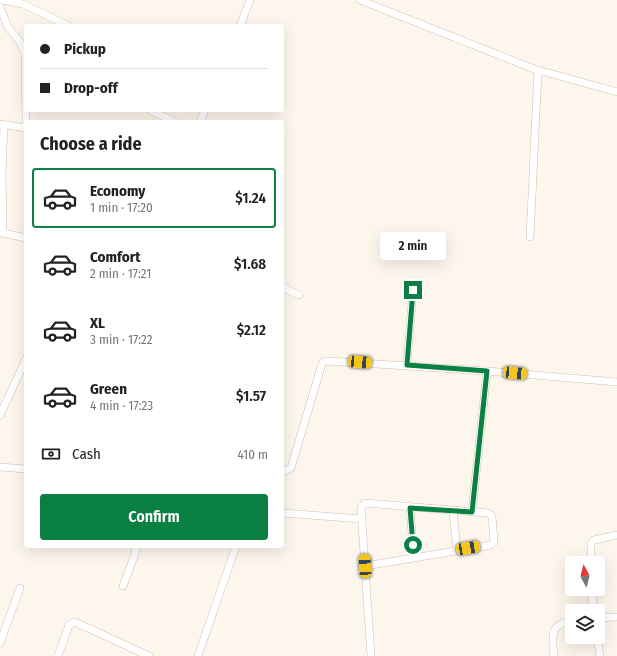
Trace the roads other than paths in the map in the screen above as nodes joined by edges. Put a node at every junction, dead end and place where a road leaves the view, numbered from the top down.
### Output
1 (2, 0) edge
2 (250, 0) edge
3 (360, 0) edge
4 (0, 7) edge
5 (65, 24) edge
6 (241, 24) edge
7 (24, 48) edge
8 (538, 70) junction
9 (617, 92) edge
10 (154, 112) edge
11 (171, 120) edge
12 (2, 124) edge
13 (24, 128) edge
14 (1, 233) edge
15 (530, 237) dead end
16 (24, 238) edge
17 (284, 288) edge
18 (413, 290) dead end
19 (299, 295) dead end
20 (24, 363) edge
21 (407, 365) junction
22 (487, 371) junction
23 (617, 382) edge
24 (0, 415) edge
25 (0, 467) edge
26 (24, 469) edge
27 (284, 471) edge
28 (410, 508) junction
29 (453, 511) junction
30 (472, 512) junction
31 (284, 513) edge
32 (362, 519) junction
33 (617, 535) edge
34 (136, 548) edge
35 (235, 548) edge
36 (457, 550) junction
37 (591, 556) edge
38 (414, 557) junction
39 (365, 566) junction
40 (123, 586) dead end
41 (20, 588) dead end
42 (617, 617) edge
43 (605, 618) edge
44 (565, 623) edge
45 (0, 642) edge
46 (598, 644) edge
47 (58, 656) edge
48 (149, 656) edge
49 (198, 656) edge
50 (371, 656) edge
51 (554, 656) edge
52 (600, 656) edge

1 - 5 street
2 - 6 street
3 - 8 street
4 - 7 street
8 - 9 street
8 - 15 street
10 - 11 street
12 - 13 street
12 - 14 street
14 - 16 street
17 - 19 street
18 - 21 street
20 - 24 street
21 - 22 street
21 - 27 street
22 - 23 street
22 - 30 street
25 - 26 street
28 - 29 street
28 - 32 street
28 - 38 street
29 - 30 street
29 - 36 street
30 - 36 street
31 - 32 street
32 - 39 street
33 - 37 street
34 - 40 street
35 - 49 street
36 - 38 street
38 - 39 street
39 - 50 street
41 - 45 street
42 - 43 street
44 - 51 street
46 - 52 street
47 - 48 street

